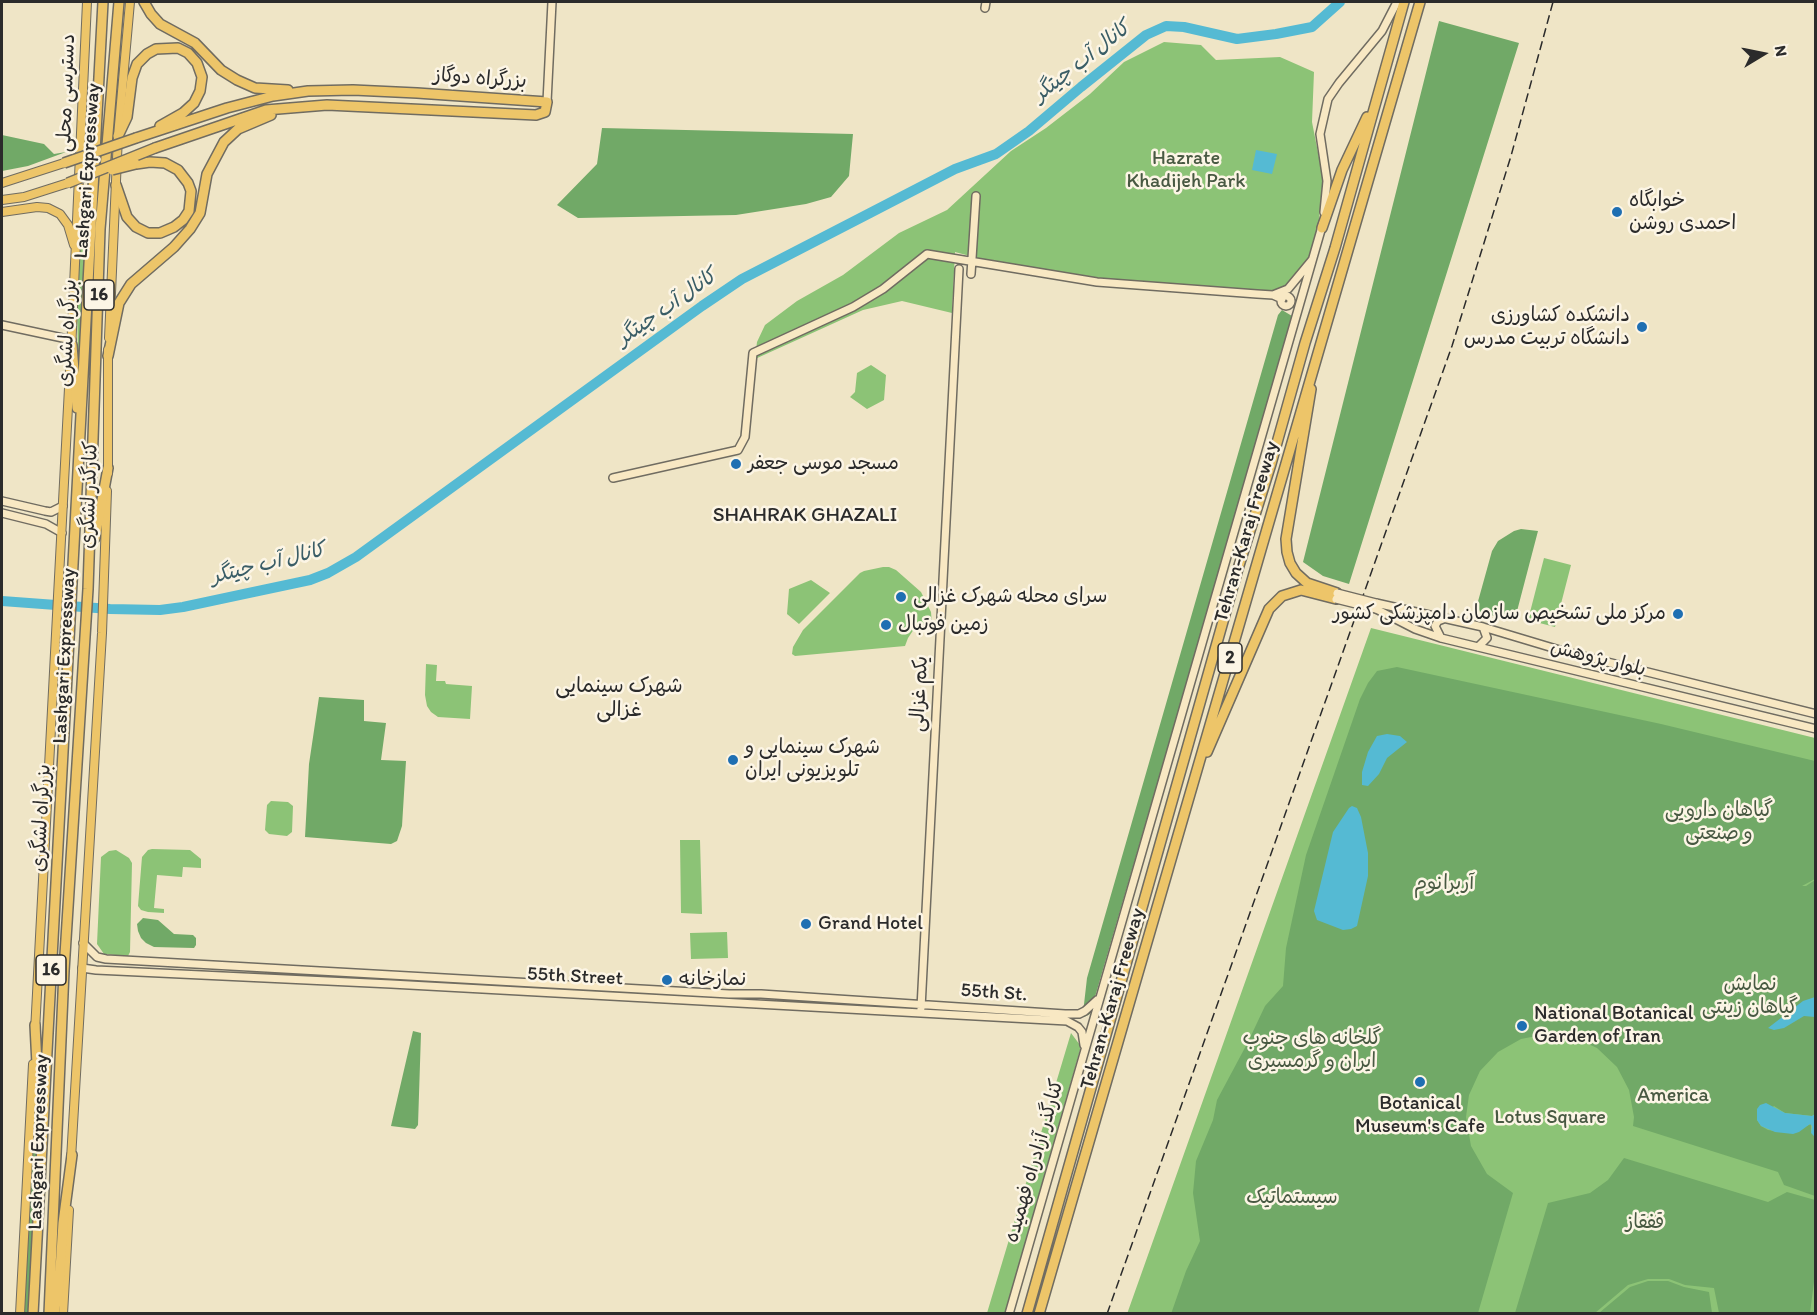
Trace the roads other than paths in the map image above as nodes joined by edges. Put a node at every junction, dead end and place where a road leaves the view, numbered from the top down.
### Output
1 (87, 2) edge
2 (103, 2) edge
3 (119, 2) edge
4 (130, 2) edge
5 (144, 2) edge
6 (552, 2) edge
7 (1397, 2) edge
8 (1404, 2) edge
9 (1419, 2) edge
10 (308, 91) junction
11 (1378, 93) junction
12 (548, 102) junction
13 (295, 107) junction
14 (118, 136) junction
15 (136, 138) junction
16 (64, 163) joint
17 (89, 175) junction
18 (2, 183) edge
19 (68, 183) joint
20 (116, 185) junction
21 (976, 196) dead end
22 (2, 200) edge
23 (2, 212) edge
24 (1322, 228) junction
25 (76, 257) junction
26 (1314, 258) junction
27 (972, 260) junction
28 (959, 269) dead end
29 (971, 274) dead end
30 (1273, 295) junction
31 (1303, 296) junction
32 (1291, 302) junction
33 (1298, 311) junction
34 (2, 325) edge
35 (72, 342) junction
36 (108, 356) junction
37 (1311, 373) junction
38 (80, 446) junction
39 (108, 468) junction
40 (613, 478) dead end
41 (2, 501) edge
42 (63, 506) junction
43 (2, 513) edge
44 (62, 533) junction
45 (88, 588) junction
46 (1336, 596) junction
47 (1376, 606) junction
48 (1446, 618) junction
49 (1483, 627) junction
50 (1441, 638) junction
51 (1478, 646) junction
52 (1815, 714) edge
53 (1815, 729) edge
54 (1194, 782) junction
55 (83, 943) junction
56 (102, 958) junction
57 (82, 968) junction
58 (100, 970) junction
59 (391, 974) junction
60 (391, 984) junction
61 (729, 994) junction
62 (1099, 998) junction
63 (728, 1002) junction
64 (921, 1005) junction
65 (920, 1014) junction
66 (1066, 1018) junction
67 (35, 1025) junction
68 (1084, 1048) junction
69 (42, 1136) junction
70 (72, 1155) junction
71 (19, 1312) edge
72 (33, 1314) edge
73 (49, 1314) edge
74 (54, 1314) edge
75 (63, 1314) edge
76 (1009, 1314) edge
77 (1027, 1314) edge
78 (1039, 1314) edge

1 - 25 main road, دسترسی محلی
2 - 38 highway, بزرگراه لشگری / 16
3 - 45 highway, Lashgari Expressway / 16
4 - 14 main road, کنارگذر لشگری
5 - 10 highway
6 - 12 main road
7 - 24 main road, کنارگذر آزادراه فهمیده
8 - 11 highway, Tehran-Karaj Freeway / 2
9 - 37 highway, Tehran-Karaj Freeway / 2
10 - 12 highway, بزرگراه دوگاز
10 - 15 highway, بزرگراه دوگاز
11 - 24 highway
11 - 77 highway, Tehran-Karaj Freeway / 2
12 - 13 highway, بزرگراه دوگاز
13 - 17 highway, بزرگراه دوگاز, bridge
13 - 36 highway
14 - 15 highway
14 - 20 main road, کنارگذر لشگری
15 - 16 highway, بزرگراه دوگاز, bridge
16 - 18 main road
17 - 19 highway, بزرگراه دوگاز, bridge
17 - 20 highway, bridge
19 - 22 main road
20 - 36 main road, کنارگذر لشگری
21 - 27 main road
23 - 25 main road
24 - 26 main road, کنارگذر آزادراه فهمیده
25 - 35 main road, کنارگذر لشگری
26 - 30 main road
26 - 31 main road, کنارگذر آزادراه فهمیده
27 - 29 main road
27 - 30 main road
27 - 40 main road
28 - 64 main road, یکم غزالی
30 - 32 main road
31 - 32 main road
31 - 33 main road, کنارگذر آزادراه فهمیده
32 - 33 main road
33 - 62 main road, کنارگذر آزادراه فهمیده
34 - 35 main road
35 - 38 highway
35 - 42 main road, کنارگذر لشگری
36 - 39 main road, کنارگذر لشگری
37 - 46 highway
37 - 54 highway, Tehran-Karaj Freeway / 2
38 - 69 highway, بزرگراه لشگری / 16
39 - 45 highway
39 - 55 main road, کنارگذر لشگری
41 - 42 main road
42 - 44 main road, کنارگذر لشگری
43 - 44 main road
44 - 67 main road, کنارگذر لشگری
45 - 73 highway, Lashgari Expressway / 16
46 - 47 main road, bridge
46 - 54 highway
47 - 48 main road, بلوار پژوهش
47 - 50 main road, بلوار پژوهش
48 - 49 main road, بلوار پژوهش
48 - 50 main road
49 - 51 main road
49 - 52 main road, بلوار پژوهش
50 - 51 main road, بلوار پژوهش
51 - 53 main road, بلوار پژوهش
54 - 78 highway, Tehran-Karaj Freeway / 2
55 - 56 main road
55 - 57 main road, کنارگذر لشگری
56 - 58 main road
56 - 59 main road, 55th Street
57 - 58 main road, 55th Street
57 - 70 main road, کنارگذر لشگری
58 - 60 main road, 55th Street
59 - 60 main road
59 - 61 main road, 55th Street
60 - 63 main road, 55th Street
61 - 63 main road
61 - 64 main road, 55th Street
62 - 66 main road
62 - 68 main road, کنارگذر آزادراه فهمیده
63 - 65 main road, 55th Street
64 - 65 main road, یکم غزالی
64 - 66 main road, 55th St.
65 - 66 main road, 55th Street
66 - 68 main road
67 - 69 highway
67 - 71 main road, کنارگذر لشگری
68 - 76 main road, کنارگذر آزادراه فهمیده
69 - 72 highway, بزرگراه لشگری / 16
70 - 74 highway
70 - 75 main road, کنارگذر لشگری

